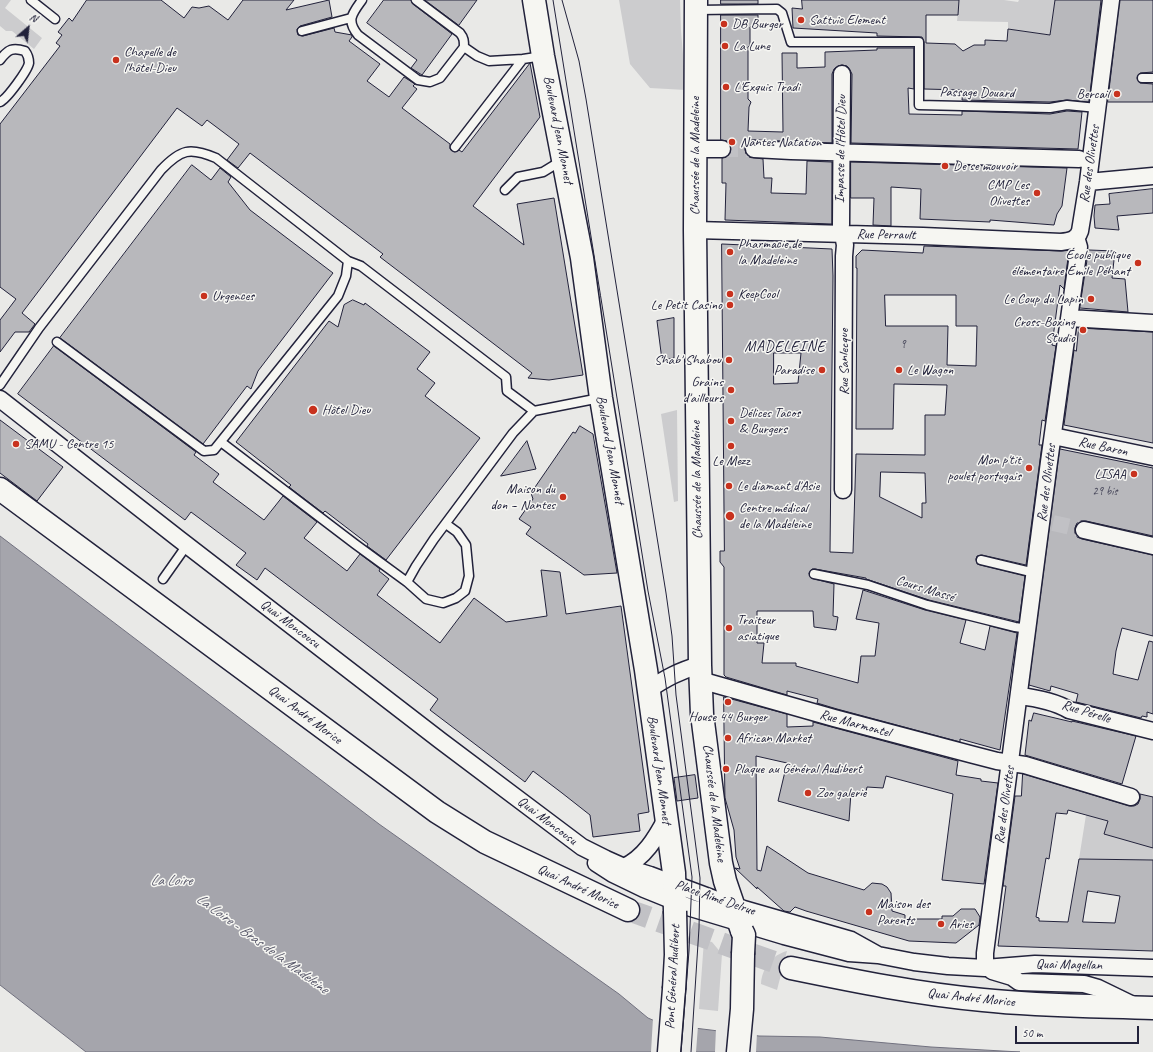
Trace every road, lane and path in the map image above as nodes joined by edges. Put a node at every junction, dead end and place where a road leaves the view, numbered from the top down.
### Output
1 (31, 0) edge
2 (362, 0) edge
3 (416, 0) edge
4 (534, 0) edge
5 (1111, 0) edge
6 (696, 5) edge
7 (351, 18) junction
8 (56, 19) dead end
9 (302, 31) dead end
10 (464, 47) junction
11 (533, 58) junction
12 (0, 60) edge
13 (842, 74) dead end
14 (1142, 78) dead end
15 (1153, 78) edge
16 (0, 102) edge
17 (1097, 108) junction
18 (455, 147) dead end
19 (695, 149) junction
20 (722, 149) tunnel mouth
21 (754, 149) tunnel mouth
22 (842, 152) junction
23 (564, 159) junction
24 (1078, 159) dead end
25 (1153, 176) edge
26 (1088, 182) junction
27 (505, 190) dead end
28 (695, 230) junction
29 (842, 230) junction
30 (1076, 237) junction
31 (348, 261) junction
32 (1069, 318) junction
33 (1153, 323) edge
34 (39, 328) junction
35 (46, 334) dead end
36 (57, 342) dead end
37 (0, 385) edge
38 (601, 398) junction
39 (0, 399) edge
40 (534, 411) junction
41 (1053, 436) junction
42 (221, 442) junction
43 (1153, 457) edge
44 (0, 489) edge
45 (843, 490) dead end
46 (446, 524) junction
47 (1084, 530) tunnel mouth
48 (187, 545) junction
49 (1153, 546) edge
50 (981, 560) dead end
51 (1034, 573) junction
52 (814, 574) dead end
53 (163, 579) dead end
54 (407, 582) junction
55 (1028, 629) junction
56 (700, 673) junction
57 (648, 690) junction
58 (1019, 696) junction
59 (1153, 731) edge
60 (1011, 762) junction
61 (1131, 797) dead end
62 (666, 819) junction
63 (582, 847) junction
64 (624, 866) junction
65 (650, 875) joint
66 (675, 899) junction
67 (628, 910) tunnel mouth
68 (738, 920) junction
69 (791, 968) tunnel mouth
70 (985, 968) junction
71 (1153, 968) edge
72 (1145, 1008) edge
73 (669, 1052) edge
74 (738, 1052) edge

1 - 8 lane
2 - 7 lane
3 - 10 lane
4 - 11 main road, Boulevard Jean Monnet
5 - 17 street, Rue des Olivettes
6 - 17 lane, Passage Douard
6 - 19 main road, Chaussée de la Madeleine
7 - 9 lane
7 - 10 lane
10 - 11 lane
11 - 18 lane
11 - 23 main road, Boulevard Jean Monnet
12 - 16 lane
13 - 22 street, Impasse de l'Hôtel Dieu
14 - 15 lane
17 - 26 street, Rue des Olivettes
19 - 20 street
19 - 28 main road, Chaussée de la Madeleine
21 - 22 street
22 - 24 street
22 - 29 street, Impasse de l'Hôtel Dieu
23 - 27 lane
23 - 38 main road, Boulevard Jean Monnet
25 - 26 street
26 - 30 street, Rue des Olivettes
28 - 29 street, Rue Perrault
28 - 56 main road, Chaussée de la Madeleine
29 - 30 street, Rue Perrault
29 - 45 street, Rue Sanlecque
30 - 32 street, Rue des Olivettes
31 - 34 lane
31 - 40 lane
31 - 42 lane
32 - 33 street
32 - 41 street, Rue des Olivettes
34 - 35 lane
34 - 37 lane
36 - 42 lane
38 - 40 lane
38 - 57 main road, Boulevard Jean Monnet
39 - 48 street, Quai Moncousu
40 - 46 lane
41 - 43 street, Rue Baron
41 - 51 street, Rue des Olivettes
42 - 54 lane
44 - 67 main road, Quai André Morice
46 - 54 lane
46 - 54 lane
47 - 49 street
48 - 53 lane
48 - 63 street, Quai Moncousu
50 - 51 lane
51 - 55 street, Rue des Olivettes
52 - 55 lane, Cours Massé
55 - 58 street, Rue des Olivettes
56 - 57 street
56 - 60 street, Rue Marmontel
56 - 68 main road, Chaussée de la Madeleine
57 - 62 main road, Boulevard Jean Monnet
58 - 59 street, Rue Pérelle
58 - 60 street, Rue des Olivettes
60 - 61 street, Rue Marmontel
60 - 70 street, Rue des Olivettes
62 - 64 street
62 - 66 main road, Boulevard Jean Monnet
63 - 64 street, Quai Moncousu
63 - 66 street, Quai Moncousu
64 - 65 street, Quai Moncousu
65 - 66 street, Place Aimé Delrue
66 - 68 street, Quai Magellan
66 - 73 main road, Pont Général Audibert, bridge
68 - 70 street, Quai Magellan
68 - 74 main road, Chaussée de la Madeleine, bridge
69 - 72 main road, Quai André Morice
70 - 71 street, Quai Magellan
70 - 72 street, Quai Magellan

